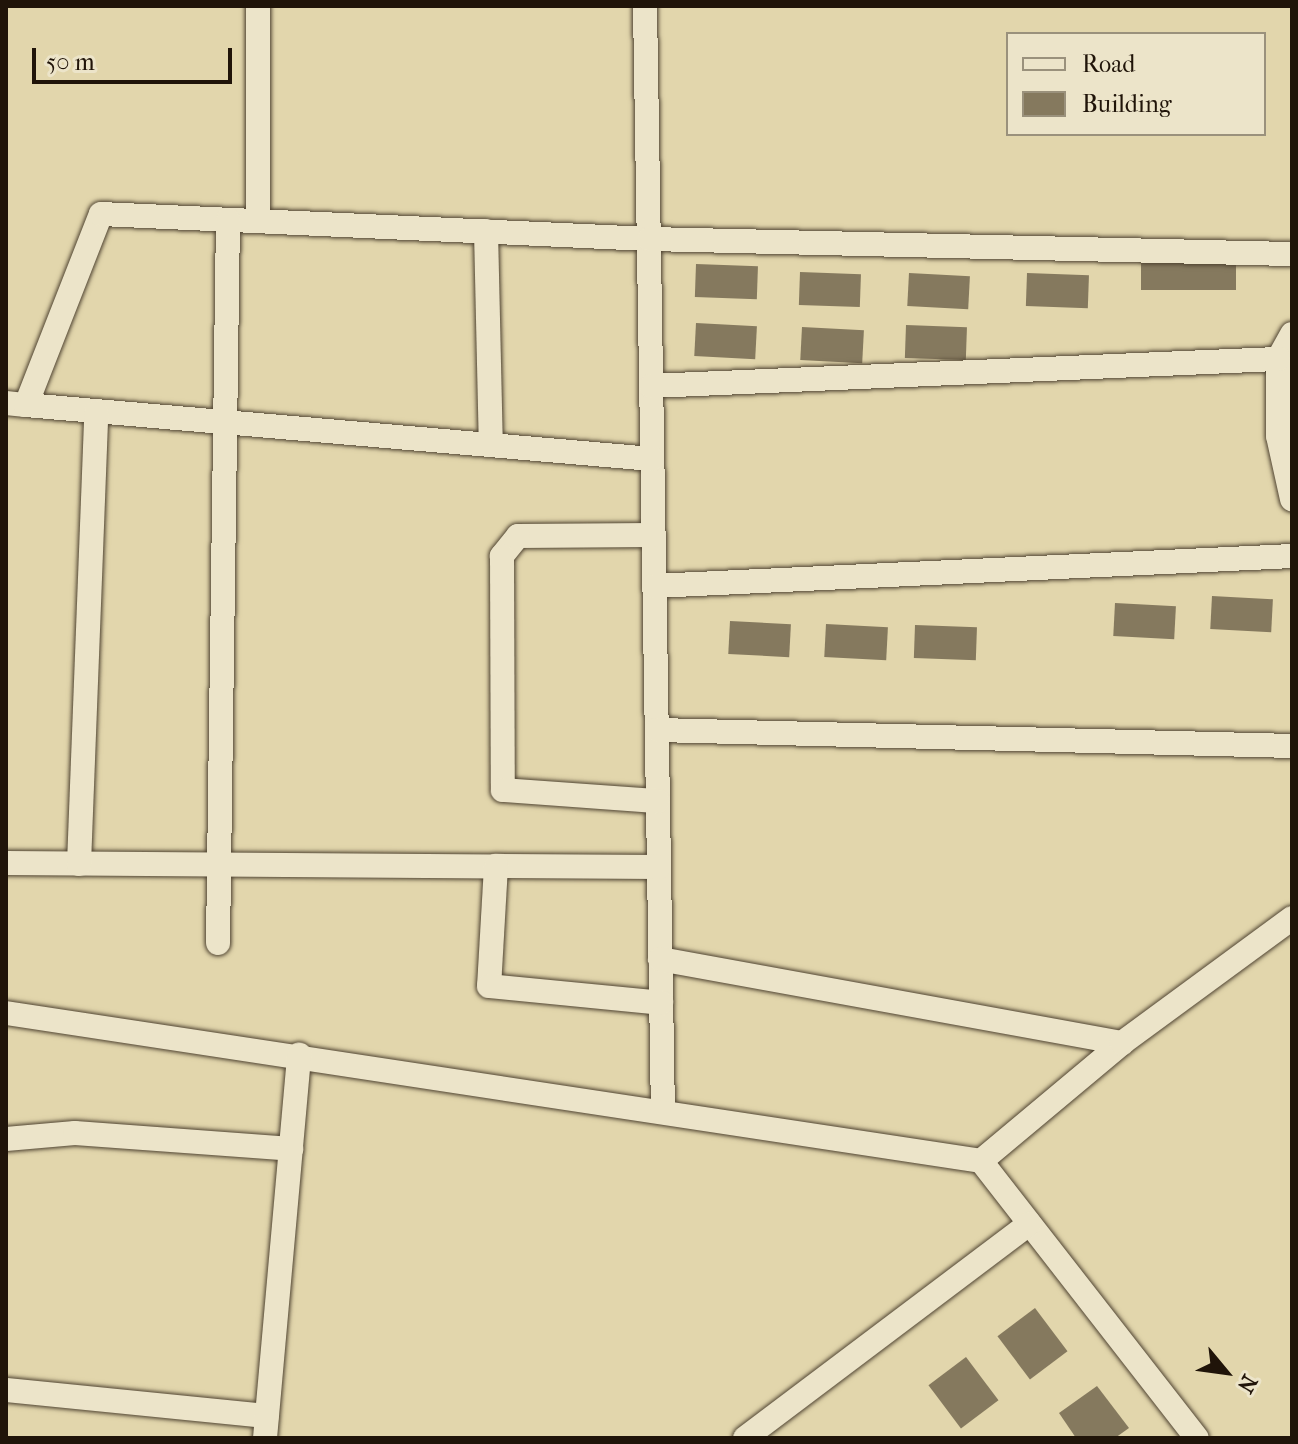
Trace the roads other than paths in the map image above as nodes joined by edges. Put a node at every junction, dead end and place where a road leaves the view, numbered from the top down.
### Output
1 (258, 6) edge
2 (645, 6) edge
3 (228, 220) junction
4 (258, 221) junction
5 (486, 231) junction
6 (649, 239) junction
7 (1292, 254) edge
8 (1292, 334) edge
9 (1278, 359) junction
10 (651, 386) junction
11 (16, 404) edge
12 (96, 412) junction
13 (224, 422) junction
14 (491, 445) junction
15 (652, 459) junction
16 (1292, 499) edge
17 (653, 535) junction
18 (1292, 556) edge
19 (654, 586) junction
20 (657, 730) junction
21 (1292, 746) edge
22 (658, 801) junction
23 (6, 863) edge
24 (79, 864) junction
25 (496, 866) junction
26 (218, 867) junction
27 (659, 867) junction
28 (1292, 918) edge
29 (218, 943) dead end
30 (660, 959) junction
31 (661, 1003) junction
32 (6, 1013) edge
33 (1122, 1043) junction
34 (299, 1055) junction
35 (663, 1109) junction
36 (6, 1139) edge
37 (291, 1149) junction
38 (981, 1161) junction
39 (1029, 1224) junction
40 (6, 1390) edge
41 (266, 1427) edge
42 (1183, 1433) edge
43 (745, 1438) edge

1 - 4 street
2 - 6 street
3 - 4 street
3 - 11 street
3 - 13 street
4 - 5 street
5 - 6 street
5 - 14 street
6 - 7 street
6 - 10 street
8 - 9 street
9 - 10 street
9 - 16 street
10 - 15 street
11 - 12 street
12 - 13 street
12 - 24 street
13 - 14 street
13 - 26 street
14 - 15 street
15 - 17 street
17 - 19 street
17 - 22 street
18 - 19 street
19 - 20 street
20 - 21 street
20 - 22 street
22 - 27 street
23 - 24 street
24 - 26 street
25 - 26 street
25 - 27 street
25 - 31 street
26 - 29 street
27 - 30 street
28 - 33 street
30 - 31 street
30 - 33 street
31 - 35 street
32 - 34 street
33 - 38 street
34 - 35 street
34 - 37 street
35 - 38 street
36 - 37 street
37 - 41 street
38 - 39 street
39 - 42 street
39 - 43 street
40 - 41 street

